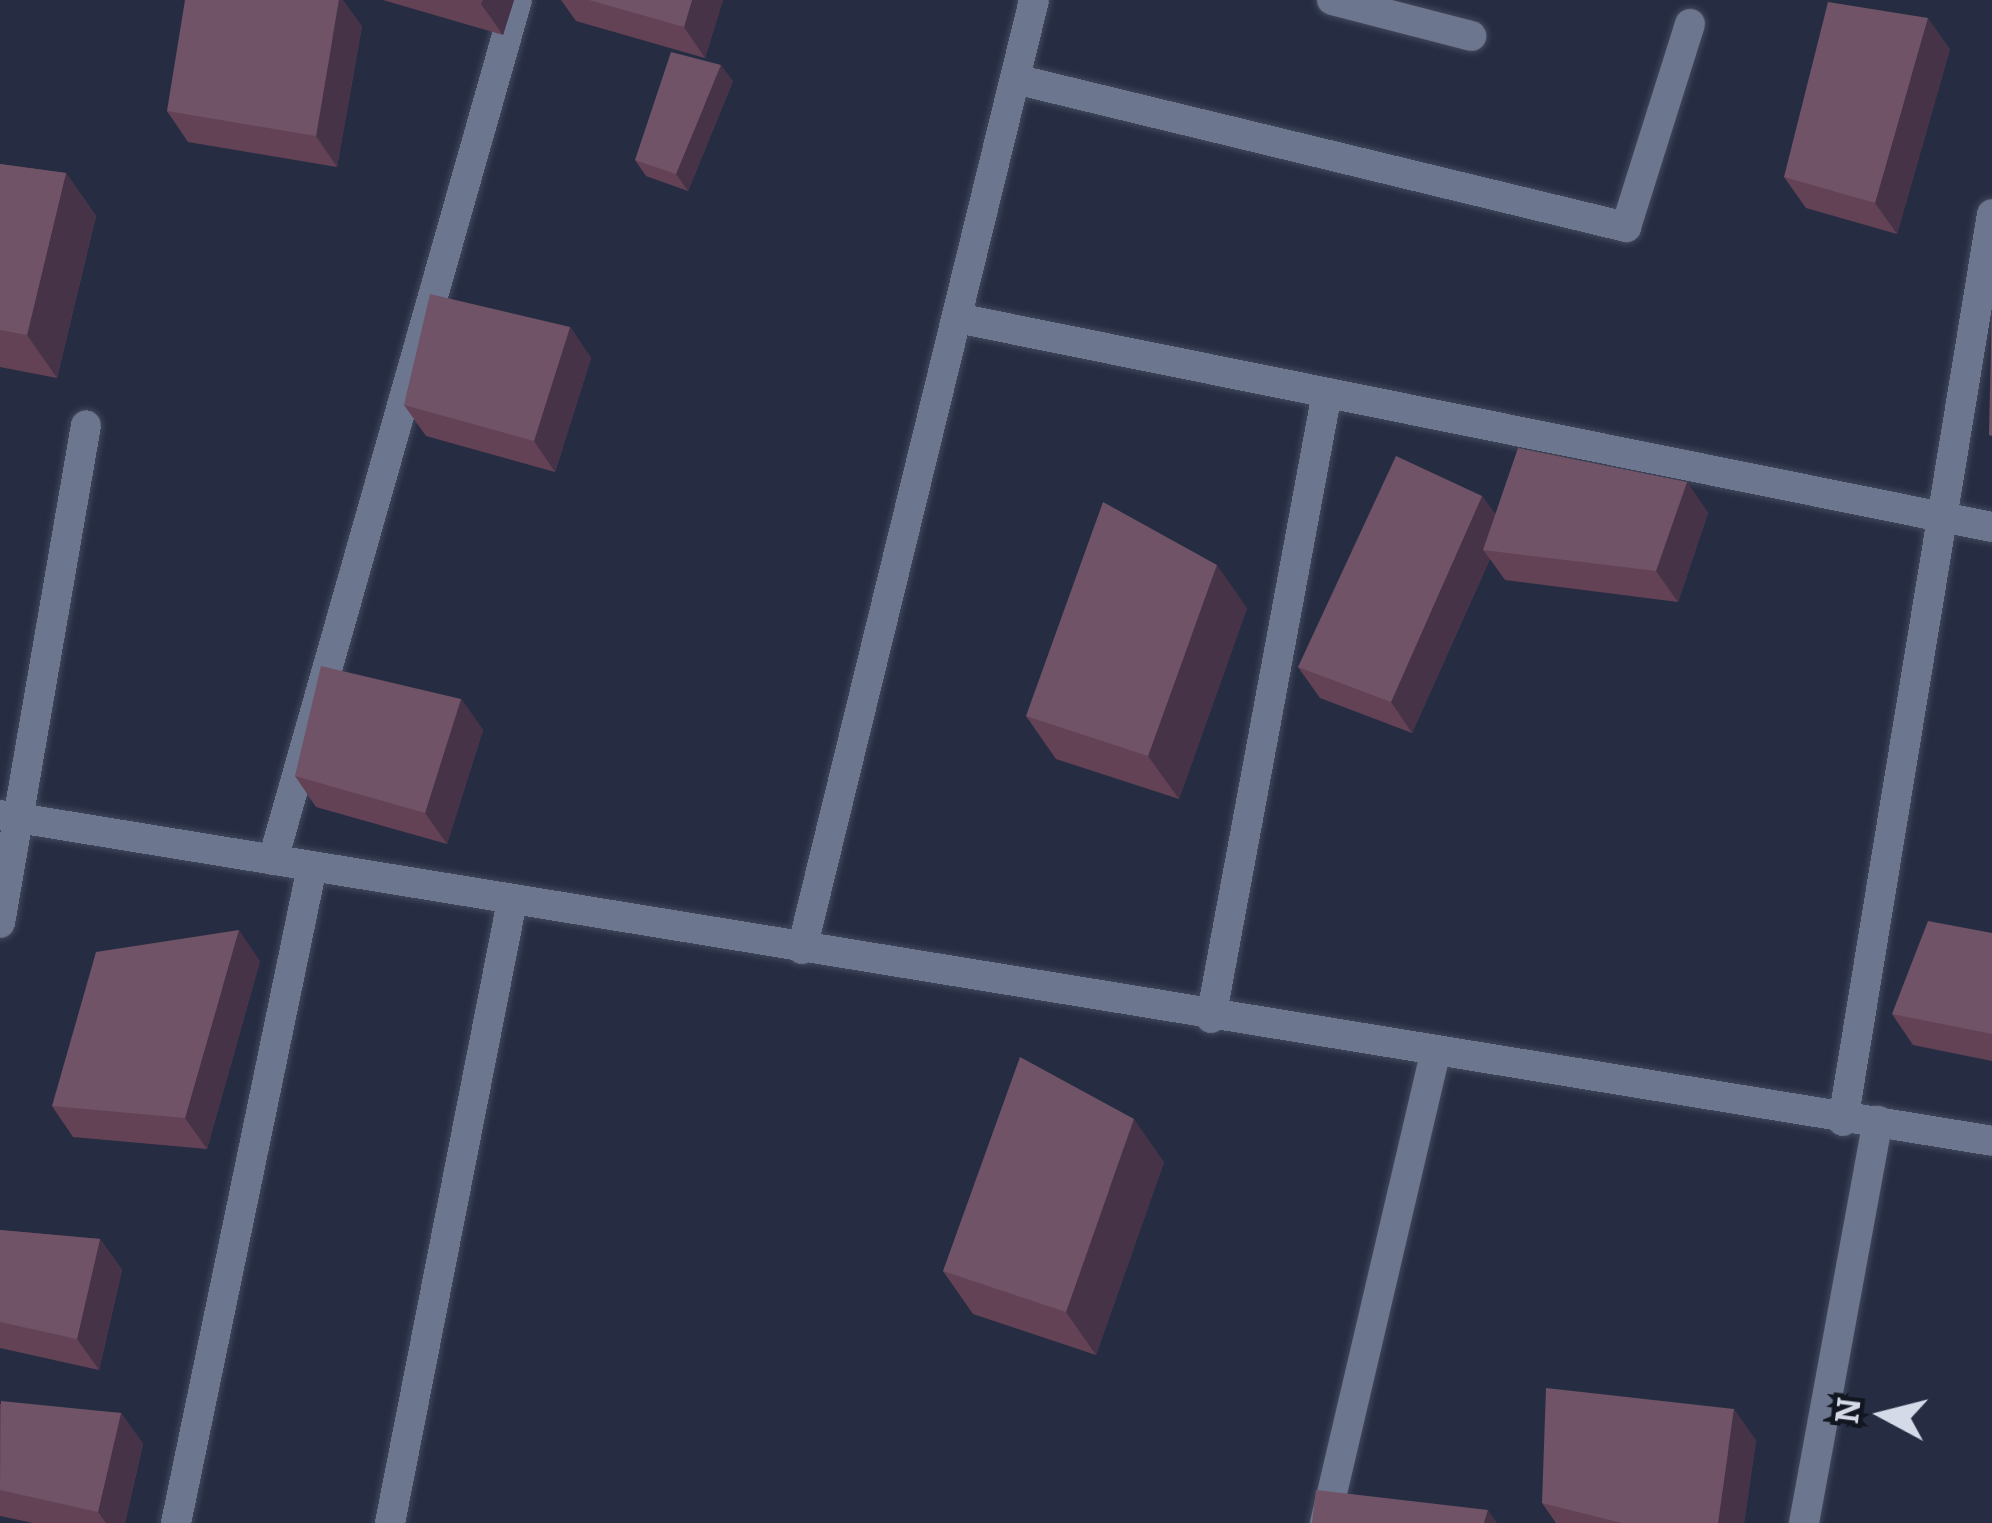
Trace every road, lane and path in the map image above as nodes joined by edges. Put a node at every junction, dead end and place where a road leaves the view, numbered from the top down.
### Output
1 (517, 0) edge
2 (1034, 0) edge
3 (1332, 0) edge
4 (1690, 24) dead end
5 (1472, 36) dead end
6 (1015, 79) junction
7 (1992, 214) edge
8 (957, 318) junction
9 (1328, 393) junction
10 (86, 424) dead end
11 (1943, 517) junction
12 (1992, 527) edge
13 (9, 816) edge
14 (273, 860) junction
15 (312, 867) junction
16 (512, 901) junction
17 (0, 923) edge
18 (802, 949) junction
19 (1211, 1018) junction
20 (1436, 1055) junction
21 (1844, 1121) junction
22 (1879, 1121) junction
23 (1992, 1141) edge
24 (176, 1523) edge
25 (390, 1523) edge
26 (1324, 1523) edge
27 (1804, 1523) edge

1 - 14 street
2 - 6 street
3 - 5 street
4 - 6 street
6 - 8 street
7 - 11 street
8 - 9 street
8 - 18 street
9 - 11 street
9 - 19 street
10 - 13 street
11 - 12 street
11 - 21 street
13 - 14 street
13 - 17 street
14 - 15 street
15 - 16 street
15 - 24 street
16 - 18 street
16 - 25 street
18 - 19 street
19 - 20 street
20 - 21 street
20 - 26 street
21 - 22 street
22 - 23 street
22 - 27 street

